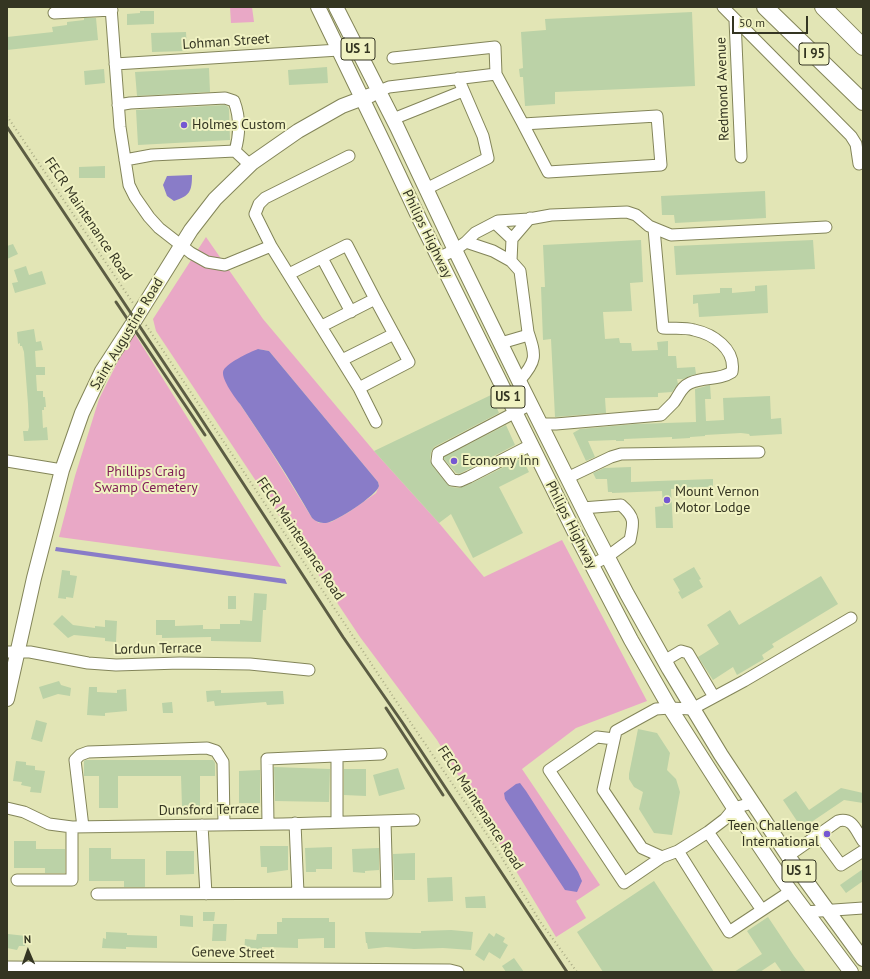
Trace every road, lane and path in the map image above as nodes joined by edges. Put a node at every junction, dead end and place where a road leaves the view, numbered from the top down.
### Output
1 (318, 7) edge
2 (336, 7) edge
3 (723, 7) edge
4 (765, 7) edge
5 (823, 7) edge
6 (111, 8) edge
7 (54, 13) dead end
8 (735, 20) junction
9 (863, 47) edge
10 (339, 50) junction
11 (393, 58) dead end
12 (115, 64) junction
13 (496, 74) junction
14 (458, 78) junction
15 (379, 91) junction
16 (463, 91) junction
17 (362, 98) junction
18 (863, 102) edge
19 (118, 105) junction
20 (7, 116) edge
21 (393, 119) junction
22 (523, 124) junction
23 (235, 151) junction
24 (349, 156) dead end
25 (741, 157) dead end
26 (125, 160) junction
27 (859, 164) dead end
28 (250, 165) junction
29 (426, 189) junction
30 (530, 218) junction
31 (495, 223) junction
32 (826, 228) dead end
33 (654, 229) junction
34 (512, 239) junction
35 (181, 245) junction
36 (271, 246) junction
37 (460, 246) junction
38 (322, 258) junction
39 (438, 258) junction
40 (511, 262) junction
41 (289, 274) junction
42 (375, 300) junction
43 (352, 312) junction
44 (140, 313) junction
45 (322, 326) junction
46 (528, 332) junction
47 (394, 334) junction
48 (500, 343) junction
49 (342, 360) junction
50 (519, 381) junction
51 (359, 388) junction
52 (531, 404) junction
53 (515, 412) junction
54 (376, 422) dead end
55 (540, 424) junction
56 (531, 445) junction
57 (759, 452) dead end
58 (7, 461) edge
59 (62, 470) junction
60 (567, 478) junction
61 (582, 508) junction
62 (607, 557) junction
63 (591, 565) junction
64 (850, 618) dead end
65 (12, 652) edge
66 (664, 661) junction
67 (309, 670) dead end
68 (714, 697) junction
69 (7, 699) edge
70 (670, 708) junction
71 (692, 709) junction
72 (614, 739) junction
73 (381, 754) dead end
74 (337, 756) junction
75 (752, 802) junction
76 (7, 808) edge
77 (734, 808) junction
78 (414, 820) dead end
79 (385, 821) junction
80 (337, 822) junction
81 (295, 823) junction
82 (224, 824) junction
83 (268, 824) junction
84 (202, 825) junction
85 (78, 827) junction
86 (708, 832) junction
87 (819, 835) junction
88 (863, 841) edge
89 (678, 851) junction
90 (863, 851) edge
91 (788, 856) junction
92 (662, 857) junction
93 (17, 880) dead end
94 (791, 891) junction
95 (298, 893) junction
96 (97, 894) dead end
97 (206, 894) junction
98 (863, 908) edge
99 (762, 910) junction
100 (827, 910) junction
101 (805, 912) junction
102 (863, 959) edge
103 (7, 967) edge
104 (187, 970) edge
105 (458, 972) edge
106 (577, 972) edge
107 (851, 972) edge

1 - 10 main road, Philips Highway / US 1
2 - 15 main road, Philips Highway / US 1
3 - 8 street
4 - 18 highway, I 95
5 - 9 highway
6 - 7 street
6 - 12 street
8 - 25 street, Redmond Avenue
8 - 27 street
10 - 12 street, Lohman Street
10 - 17 main road, Philips Highway / US 1
11 - 13 street
12 - 19 street
13 - 14 street
13 - 22 street
14 - 15 street
14 - 16 street
15 - 17 main road, Saint Augustine Road
15 - 21 main road, Philips Highway / US 1
16 - 21 street
16 - 29 street
17 - 28 main road, Saint Augustine Road
17 - 39 main road, Philips Highway / US 1
19 - 23 street
19 - 26 street
20 - 44 path, FECR Maintenance Road
21 - 29 main road, Philips Highway / US 1
22 - 22 street
23 - 26 street
23 - 28 street
24 - 36 street
26 - 35 street
28 - 35 main road, Saint Augustine Road
29 - 37 main road, Philips Highway / US 1
30 - 31 street
30 - 33 street
30 - 34 street
31 - 34 street
31 - 37 street
32 - 33 street
33 - 55 street
34 - 40 street
35 - 36 street
35 - 44 main road, Saint Augustine Road
36 - 41 street
37 - 39 street
37 - 40 street
37 - 48 main road, Philips Highway / US 1
38 - 41 street
38 - 42 street
38 - 43 street
39 - 53 main road, Philips Highway / US 1
40 - 46 street
41 - 45 street
42 - 43 street
42 - 47 street
43 - 45 street
44 - 59 main road, Saint Augustine Road
44 - 106 path, FECR Maintenance Road
45 - 49 street
46 - 48 street
46 - 50 street
47 - 49 street
47 - 51 street
48 - 50 main road, Philips Highway / US 1
49 - 51 street
50 - 52 main road, Philips Highway / US 1
51 - 54 street
52 - 53 street
52 - 55 main road, Philips Highway / US 1
53 - 56 main road, Philips Highway / US 1
53 - 56 street
55 - 60 main road, Philips Highway / US 1
56 - 63 main road, Philips Highway / US 1
57 - 60 street
58 - 59 street
59 - 65 main road, Saint Augustine Road
60 - 61 main road, Philips Highway / US 1
61 - 62 main road, Philips Highway / US 1
61 - 62 street
62 - 63 street
62 - 66 main road, Philips Highway / US 1
63 - 70 main road, Philips Highway / US 1
64 - 68 street
65 - 67 street, Lordun Terrace
65 - 69 main road, Saint Augustine Road
66 - 68 street
66 - 71 main road, Philips Highway / US 1
68 - 71 street
70 - 71 street
70 - 72 street
70 - 77 main road, Philips Highway / US 1
71 - 75 main road, Philips Highway / US 1
72 - 92 street
72 - 92 street
73 - 74 street
74 - 80 street
74 - 83 street
75 - 77 street
75 - 91 main road, Philips Highway / US 1
76 - 85 street, Dunsford Terrace
77 - 86 street
77 - 94 main road, Philips Highway / US 1
78 - 79 street, Dunsford Terrace
79 - 80 street, Dunsford Terrace
79 - 95 street
80 - 81 street, Dunsford Terrace
81 - 83 street, Dunsford Terrace
81 - 95 street
82 - 83 street, Dunsford Terrace
82 - 84 street, Dunsford Terrace
82 - 85 street
84 - 85 street, Dunsford Terrace
84 - 97 street
85 - 93 street
86 - 89 street
86 - 99 street
87 - 88 street
87 - 90 street
87 - 91 street
89 - 92 street
89 - 99 street
91 - 100 main road, Philips Highway / US 1
94 - 99 street
94 - 101 main road, Philips Highway / US 1
95 - 97 street
96 - 97 street
98 - 100 street
100 - 101 street
100 - 102 main road, Philips Highway / US 1
101 - 107 main road, Philips Highway / US 1
103 - 104 street, Geneve Street
104 - 105 street, Geneve Street

